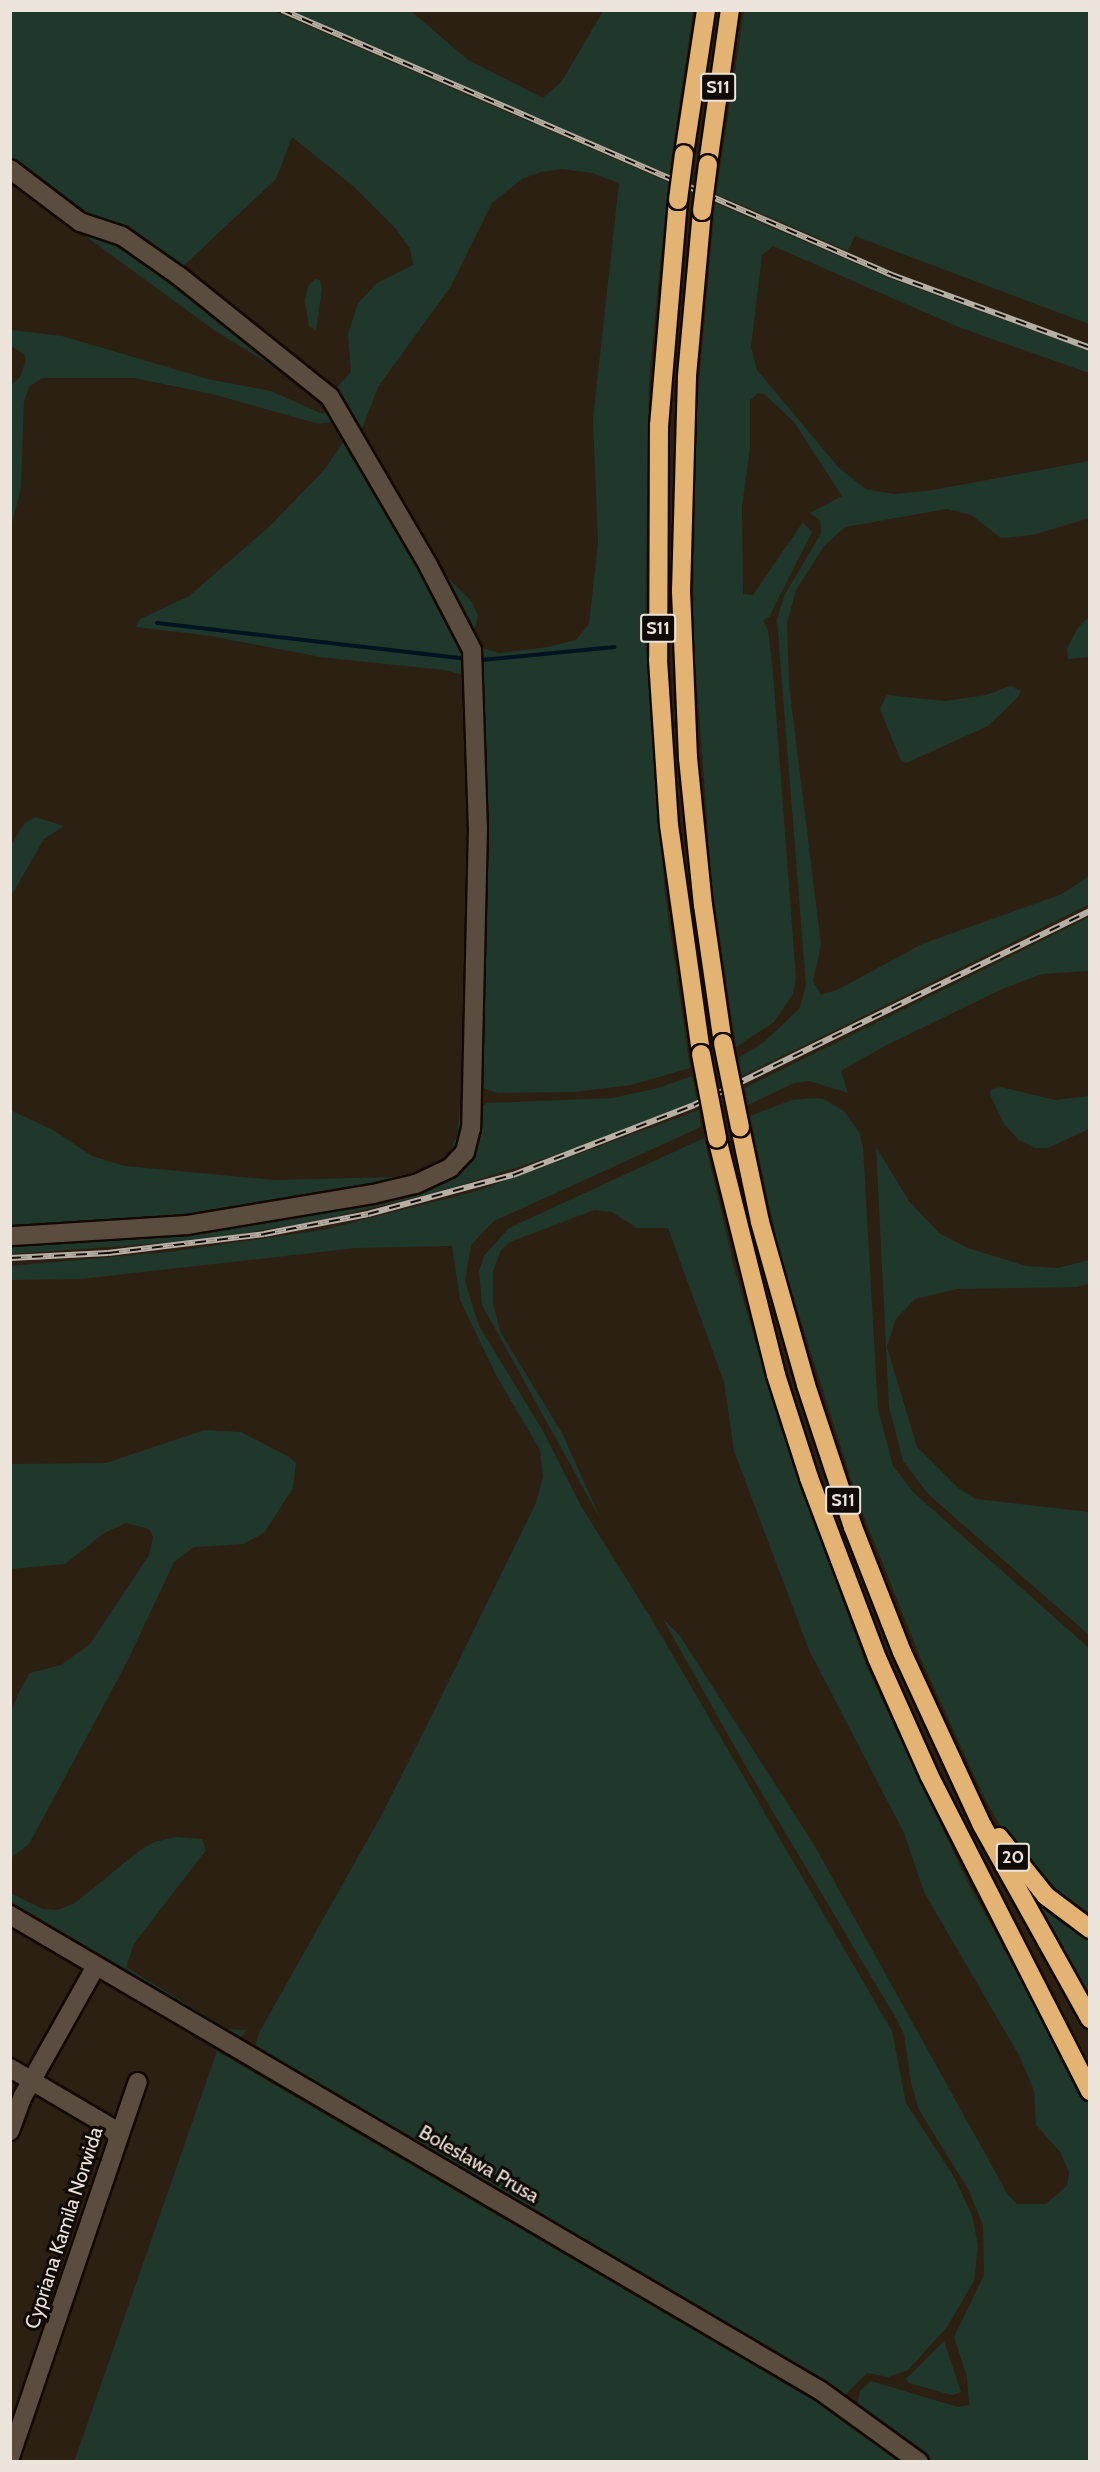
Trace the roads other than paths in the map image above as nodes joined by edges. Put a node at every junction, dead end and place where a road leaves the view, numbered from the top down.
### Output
1 (706, 10) edge
2 (730, 10) edge
3 (10, 169) edge
4 (10, 1236) edge
5 (955, 1768) junction
6 (10, 1915) edge
7 (1089, 1929) edge
8 (96, 1966) junction
9 (1042, 1994) junction
10 (1089, 2019) edge
11 (1089, 2067) edge
12 (10, 2068) edge
13 (32, 2080) junction
14 (138, 2082) dead end
15 (1089, 2091) edge
16 (10, 2131) edge
17 (118, 2137) junction
18 (10, 2457) edge
19 (919, 2462) edge

1 - 9 highway, S11, bridge
2 - 5 highway, S11, bridge
3 - 4 street
5 - 7 highway, 20
5 - 10 highway, S11
6 - 8 street, Bolesława Prusa
8 - 13 street
8 - 19 street, Bolesława Prusa
9 - 11 highway, S11
9 - 15 highway
12 - 13 street
13 - 16 street
13 - 17 street
14 - 17 street, Cypriana Kamila Norwida
17 - 18 street, Cypriana Kamila Norwida

